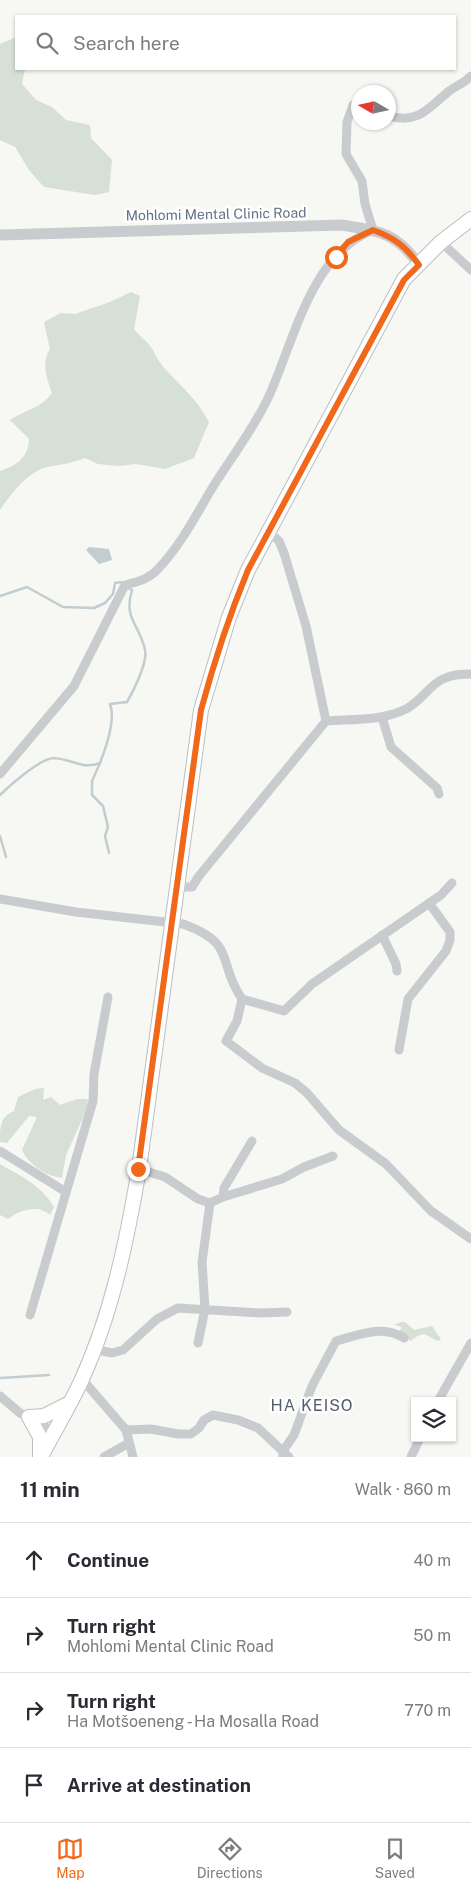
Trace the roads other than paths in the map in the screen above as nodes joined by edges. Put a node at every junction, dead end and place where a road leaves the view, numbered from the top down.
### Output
1 (471, 76) edge
2 (351, 111) edge
3 (396, 118) edge
4 (471, 220) edge
5 (373, 230) junction
6 (0, 235) edge
7 (441, 242) junction
8 (419, 265) junction
9 (471, 270) edge
10 (269, 532) junction
11 (471, 674) edge
12 (382, 717) junction
13 (326, 721) junction
14 (0, 774) edge
15 (439, 794) dead end
16 (452, 883) dead end
17 (177, 887) junction
18 (0, 900) edge
19 (429, 903) junction
20 (173, 923) junction
21 (382, 935) junction
22 (397, 971) dead end
23 (108, 997) dead end
24 (242, 999) junction
25 (399, 1050) dead end
26 (252, 1140) dead end
27 (0, 1151) edge
28 (333, 1156) dead end
29 (138, 1169) junction
30 (66, 1192) junction
31 (223, 1197) junction
32 (210, 1203) junction
33 (471, 1239) edge
34 (205, 1308) junction
35 (286, 1312) dead end
36 (30, 1315) dead end
37 (404, 1338) dead end
38 (471, 1343) edge
39 (198, 1344) dead end
40 (93, 1349) junction
41 (82, 1379) junction
42 (0, 1396) edge
43 (440, 1397) edge
44 (68, 1404) junction
45 (29, 1417) junction
46 (126, 1430) junction
47 (53, 1432) junction
48 (418, 1442) edge
49 (129, 1443) junction
50 (285, 1455) edge
51 (40, 1457) edge
52 (104, 1457) edge
53 (133, 1457) edge
54 (411, 1457) edge

1 - 3 street
2 - 5 street
4 - 7 main road
5 - 6 street, Mohlomi Mental Clinic Road
5 - 8 street, Mohlomi Mental Clinic Road
5 - 14 street
7 - 8 main road
7 - 9 street
8 - 10 main road
10 - 13 street
10 - 17 main road
11 - 12 street
12 - 13 street
12 - 15 street
13 - 17 street
16 - 19 street
17 - 20 main road
18 - 20 street
19 - 21 street
19 - 25 street
20 - 24 street
20 - 29 main road
21 - 22 street
21 - 24 street
23 - 30 street
24 - 33 street
26 - 31 street
27 - 30 street
28 - 31 street
29 - 32 street
29 - 40 main road
30 - 36 street
31 - 32 street
32 - 34 street
34 - 35 street
34 - 39 street
34 - 40 street
37 - 50 street
38 - 43 street
40 - 41 main road
41 - 44 main road
41 - 46 street
42 - 45 street
44 - 45 main road
44 - 47 main road
45 - 47 street
45 - 51 main road
46 - 49 street
46 - 50 street
47 - 51 main road
48 - 54 street
49 - 52 street
49 - 53 street

